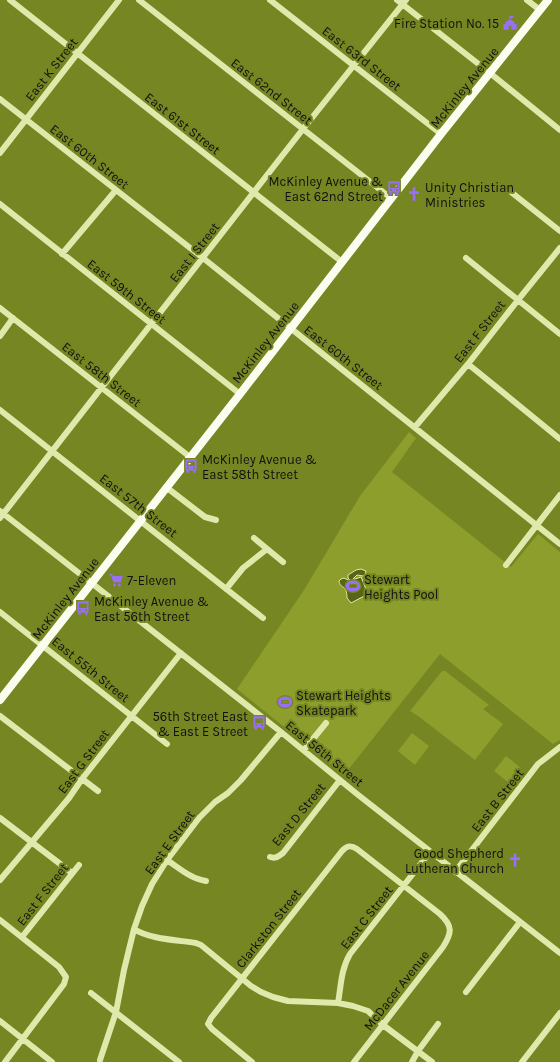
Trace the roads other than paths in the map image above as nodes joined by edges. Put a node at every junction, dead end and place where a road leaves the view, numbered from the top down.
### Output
1 (10, 0) edge
2 (119, 0) edge
3 (139, 0) edge
4 (270, 0) edge
5 (526, 0) edge
6 (548, 0) edge
7 (402, 1) edge
8 (540, 10) junction
9 (78, 54) junction
10 (354, 66) junction
11 (490, 73) junction
12 (0, 99) edge
13 (26, 119) junction
14 (303, 129) junction
15 (560, 130) edge
16 (441, 134) junction
17 (0, 152) edge
18 (116, 190) junction
19 (511, 192) dead end
20 (254, 193) junction
21 (392, 199) junction
22 (0, 204) edge
23 (560, 231) edge
24 (560, 248) edge
25 (62, 254) junction
26 (203, 258) junction
27 (466, 258) dead end
28 (342, 262) junction
29 (518, 300) junction
30 (0, 308) edge
31 (13, 318) junction
32 (152, 324) junction
33 (291, 328) junction
34 (560, 334) edge
35 (0, 336) edge
36 (468, 364) junction
37 (102, 388) junction
38 (240, 394) junction
39 (0, 410) edge
40 (415, 427) junction
41 (560, 439) edge
42 (52, 451) junction
43 (190, 457) junction
44 (166, 487) junction
45 (560, 495) edge
46 (1, 514) edge
47 (216, 520) dead end
48 (141, 521) junction
49 (536, 525) junction
50 (254, 538) dead end
51 (560, 544) edge
52 (267, 549) junction
53 (283, 562) dead end
54 (506, 565) dead end
55 (92, 583) junction
56 (226, 589) junction
57 (0, 612) edge
58 (263, 618) dead end
59 (43, 645) junction
60 (181, 653) junction
61 (0, 700) edge
62 (0, 716) edge
63 (131, 716) junction
64 (326, 723) dead end
65 (281, 732) junction
66 (167, 744) dead end
67 (560, 747) edge
68 (304, 750) junction
69 (82, 779) junction
70 (340, 780) junction
71 (98, 791) dead end
72 (0, 818) edge
73 (32, 842) junction
74 (430, 852) junction
75 (270, 856) dead end
76 (167, 860) junction
77 (79, 865) dead end
78 (455, 872) junction
79 (72, 873) junction
80 (0, 880) edge
81 (206, 881) dead end
82 (404, 885) junction
83 (0, 920) edge
84 (520, 922) junction
85 (134, 929) junction
86 (22, 937) junction
87 (560, 953) edge
88 (242, 978) junction
89 (466, 992) dead end
90 (92, 993) dead end
91 (338, 1003) junction
92 (116, 1012) junction
93 (560, 1013) edge
94 (0, 1021) edge
95 (438, 1024) dead end
96 (383, 1025) junction
97 (23, 1039) junction
98 (418, 1050) junction
99 (100, 1060) dead end
100 (5, 1062) edge
101 (52, 1062) edge
102 (179, 1062) edge
103 (252, 1062) edge
104 (354, 1062) edge
105 (412, 1062) edge
106 (432, 1062) edge
107 (522, 1062) edge

1 - 9 street, East 61st Street
2 - 9 street, East K Street
3 - 14 street, East 62nd Street
4 - 10 street, East 63rd Street
5 - 8 street
6 - 8 main road, McKinley Avenue
7 - 10 street, East I Street
7 - 11 street
8 - 11 main road, McKinley Avenue
9 - 13 street, East K Street
9 - 20 street, East 61st Street
10 - 14 street, East I Street
10 - 16 street, East 63rd Street
11 - 15 street
11 - 16 main road, McKinley Avenue
12 - 13 street, East 60th Street
13 - 17 street, East K Street
13 - 18 street, East 60th Street
14 - 20 street, East I Street
14 - 21 street, East 62nd Street
16 - 21 main road, McKinley Avenue
18 - 25 street
18 - 26 street, East 60th Street
19 - 23 street
20 - 26 street, East I Street
20 - 28 street, East 61st Street
21 - 28 main road, McKinley Avenue
22 - 25 street, East 59th Street
24 - 29 street, East F Street
25 - 32 street, East 59th Street
26 - 32 street, East I Street
26 - 33 street, East 60th Street
27 - 29 street
28 - 33 main road, McKinley Avenue
29 - 34 street
29 - 36 street, East F Street
30 - 31 street, East 58th Street
31 - 35 street
31 - 37 street, East 58th Street
32 - 37 street, East I Street
32 - 38 street, East 59th Street
33 - 38 main road, McKinley Avenue
33 - 40 street, East 60th Street
36 - 40 street, East F Street
36 - 41 street
37 - 42 street, East I Street
37 - 43 street, East 58th Street
38 - 43 main road, McKinley Avenue
39 - 42 street, East 57th Street
40 - 49 street, East 60th Street
42 - 46 street, East I Street
42 - 48 street, East 57th Street
43 - 44 main road, McKinley Avenue
44 - 47 street
44 - 48 main road, McKinley Avenue
45 - 49 street
46 - 55 street, East 56th Street
48 - 55 main road, McKinley Avenue
48 - 56 street, East 57th Street
49 - 51 street, East 60th Street
49 - 54 street
50 - 52 street
52 - 53 street
52 - 56 street
55 - 59 main road, McKinley Avenue
55 - 60 street, East 56th Street
56 - 58 street, East 57th Street
57 - 59 street, East 55th Street
59 - 61 main road, McKinley Avenue
59 - 63 street, East 55th Street
60 - 63 street, East G Street
60 - 65 street, East 56th Street
62 - 69 street
63 - 66 street, East 55th Street
63 - 69 street, East G Street
64 - 68 street
65 - 68 street, East 56th Street
65 - 76 street, East E Street
67 - 78 street, East B Street
68 - 70 street, East 56th Street
69 - 71 street
69 - 73 street, East G Street
70 - 74 street, East 56th Street
70 - 75 street, East D Street
72 - 73 street
73 - 79 street
73 - 80 street, East G Street
74 - 78 street, East 56th Street
74 - 82 street, East C Street
76 - 81 street
76 - 85 street, East E Street
77 - 79 street, East F Street
78 - 84 street, East 56th Street
79 - 86 street, East F Street
82 - 88 street, Clarkston Street
82 - 91 street, East C Street
82 - 96 street, McDacer Avenue
83 - 86 street
84 - 87 street, East 56th Street
84 - 89 street
85 - 88 street
85 - 92 street, East E Street
86 - 97 street
88 - 91 street
88 - 103 street, Clarkston Street
90 - 92 street
91 - 96 street
92 - 99 street, East E Street
92 - 102 street
93 - 107 street
94 - 97 street
95 - 98 street
96 - 98 street
96 - 104 street, McDacer Avenue
97 - 100 street
97 - 101 street
98 - 105 street
98 - 106 street

